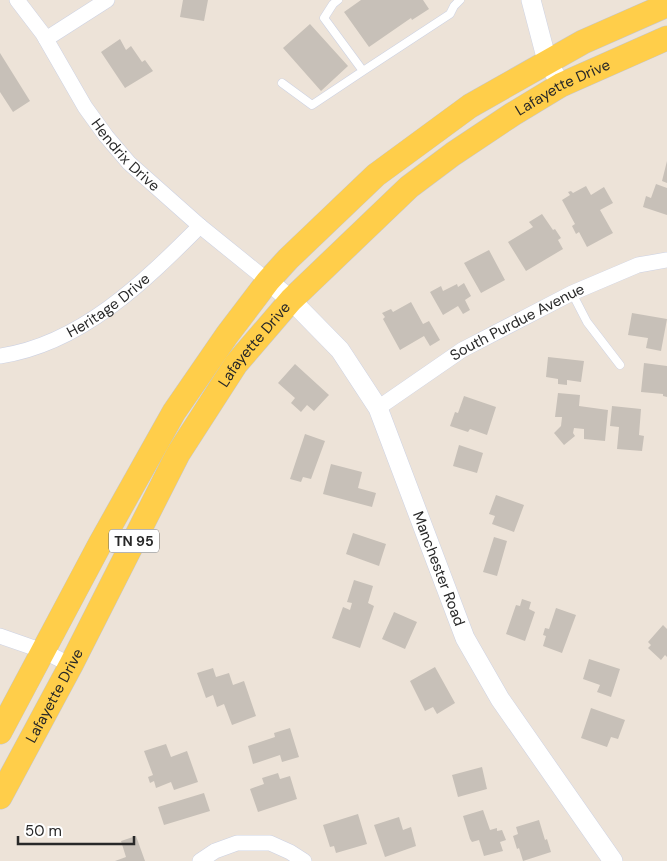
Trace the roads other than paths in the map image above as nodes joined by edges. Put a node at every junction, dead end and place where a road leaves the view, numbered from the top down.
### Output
1 (16, 0) edge
2 (107, 0) edge
3 (338, 0) edge
4 (531, 0) edge
5 (455, 2) edge
6 (667, 4) edge
7 (667, 38) edge
8 (46, 39) junction
9 (547, 61) junction
10 (363, 71) junction
11 (282, 83) dead end
12 (561, 85) junction
13 (200, 226) junction
14 (667, 260) edge
15 (268, 281) junction
16 (572, 293) junction
17 (291, 300) junction
18 (0, 356) edge
19 (620, 365) dead end
20 (378, 408) junction
21 (0, 636) edge
22 (43, 651) junction
23 (71, 665) junction
24 (0, 732) edge
25 (0, 796) edge
26 (200, 861) edge
27 (304, 861) edge
28 (613, 861) edge

1 - 8 street, Hendrix Drive
2 - 8 street
3 - 10 lane
4 - 9 street
5 - 10 lane
6 - 9 main road, Lafayette Drive
7 - 12 main road, Lafayette Drive
8 - 13 street, Hendrix Drive
9 - 12 street
9 - 15 main road, Lafayette Drive
10 - 11 lane
12 - 17 main road, Lafayette Drive
13 - 15 street, Hendrix Drive
13 - 18 street, Heritage Drive
14 - 16 street, South Purdue Avenue
15 - 17 street, Manchester Road
15 - 22 main road, Lafayette Drive / TN 95
16 - 19 lane
16 - 20 street, South Purdue Avenue
17 - 20 street, Manchester Road
17 - 23 main road, Lafayette Drive / TN 95
20 - 28 street, Manchester Road
21 - 22 street
22 - 23 street
22 - 24 main road, Lafayette Drive / TN 95
23 - 25 main road, Lafayette Drive / TN 95
26 - 27 street

